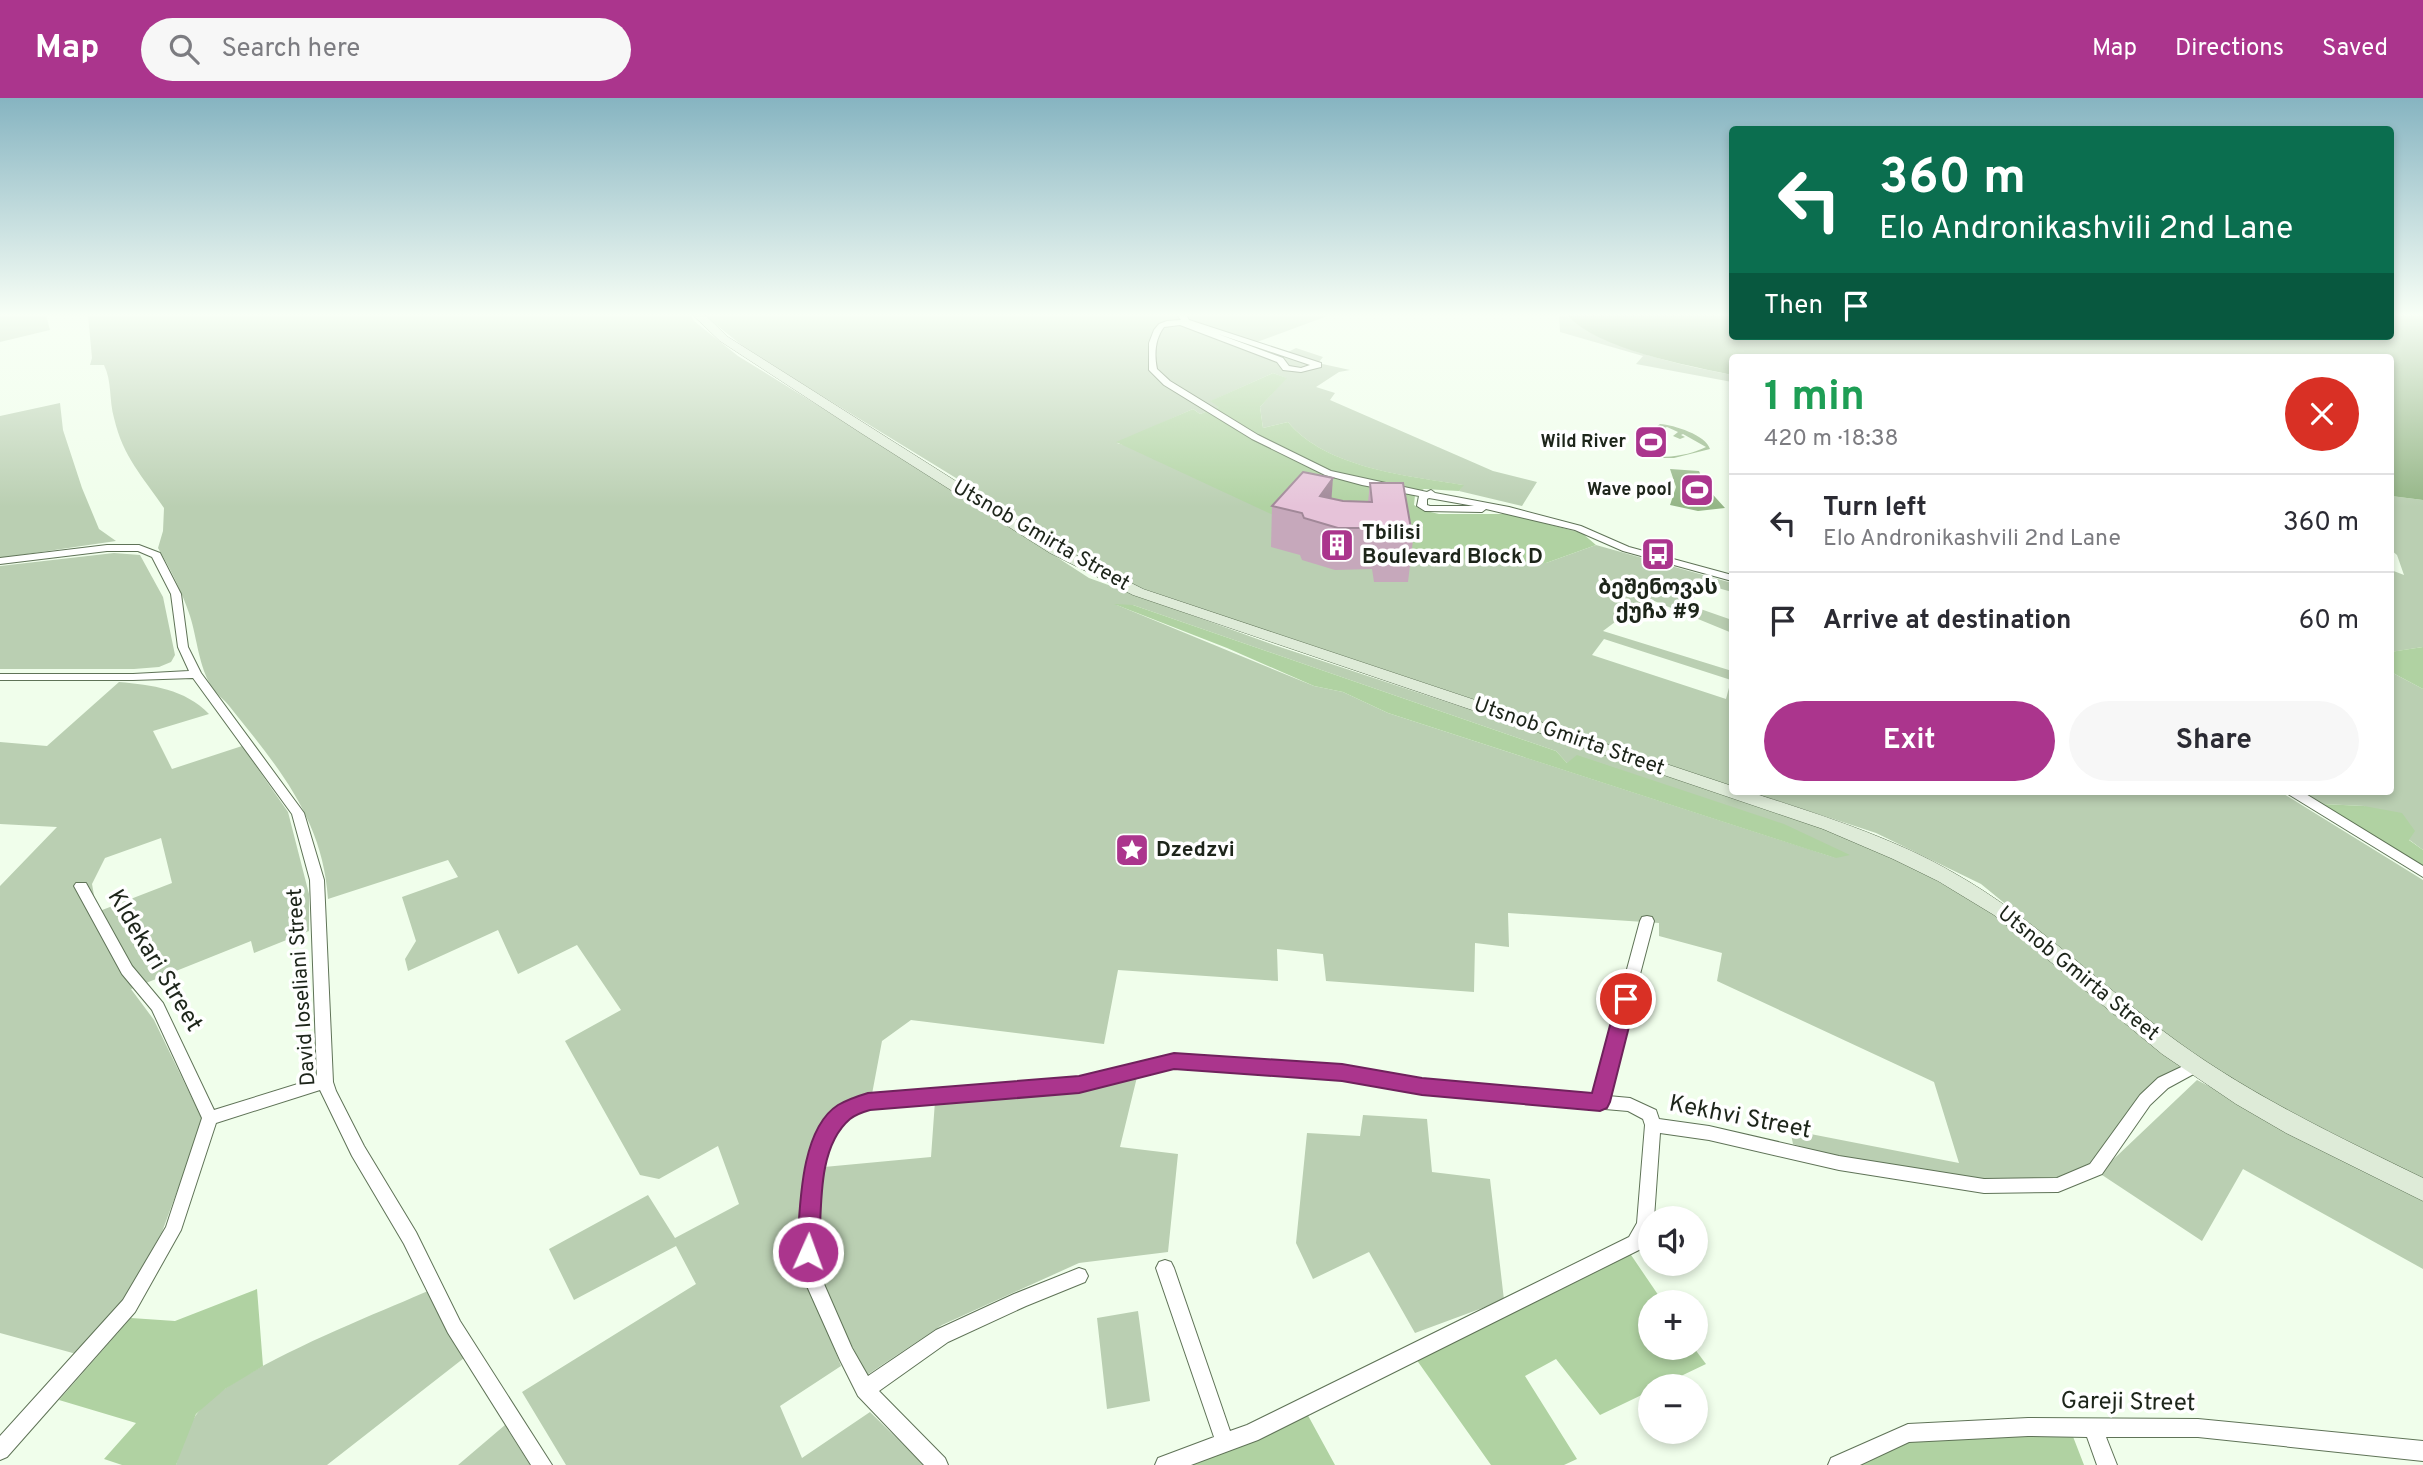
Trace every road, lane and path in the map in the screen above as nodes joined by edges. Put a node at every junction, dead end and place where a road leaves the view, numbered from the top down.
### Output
1 (786, 379) edge
2 (1162, 379) edge
3 (1431, 493) junction
4 (1503, 508) junction
5 (139, 548) joint
6 (0, 561) edge
7 (1729, 577) edge
8 (196, 674) junction
9 (0, 677) edge
10 (1729, 791) edge
11 (1740, 795) edge
12 (2298, 795) edge
13 (2423, 872) edge
14 (81, 886) dead end
15 (1647, 921) dead end
16 (2196, 1066) junction
17 (325, 1082) junction
18 (1600, 1102) junction
19 (210, 1118) junction
20 (1653, 1125) junction
21 (2423, 1190) edge
22 (1165, 1268) dead end
23 (1079, 1276) dead end
24 (865, 1389) junction
25 (2093, 1427) junction
26 (1226, 1443) junction
27 (0, 1450) edge
28 (2423, 1451) edge
29 (542, 1465) edge
30 (938, 1465) edge
31 (1165, 1465) edge
32 (1838, 1465) edge
33 (2107, 1465) edge

1 - 10 main road, Utsnob Gmirta Street
2 - 3 street
3 - 4 street
3 - 4 street
4 - 7 street
5 - 6 street
5 - 8 street, David Ioseliani Street
8 - 9 street
8 - 17 street, David Ioseliani Street
11 - 16 main road, Utsnob Gmirta Street
12 - 13 street
14 - 19 street, Kldekari Street
15 - 18 street
16 - 20 street, Kekhvi Street
16 - 21 main road, Utsnob Gmirta Street
17 - 19 street
17 - 29 street, David Ioseliani Street
18 - 20 street
18 - 24 street
19 - 27 street
20 - 26 street, Kekhvi Street
22 - 26 street
23 - 24 street
24 - 30 street
25 - 28 street, Gareji Street
25 - 32 street, Gareji Street
25 - 33 street
26 - 31 street, Kekhvi Street

